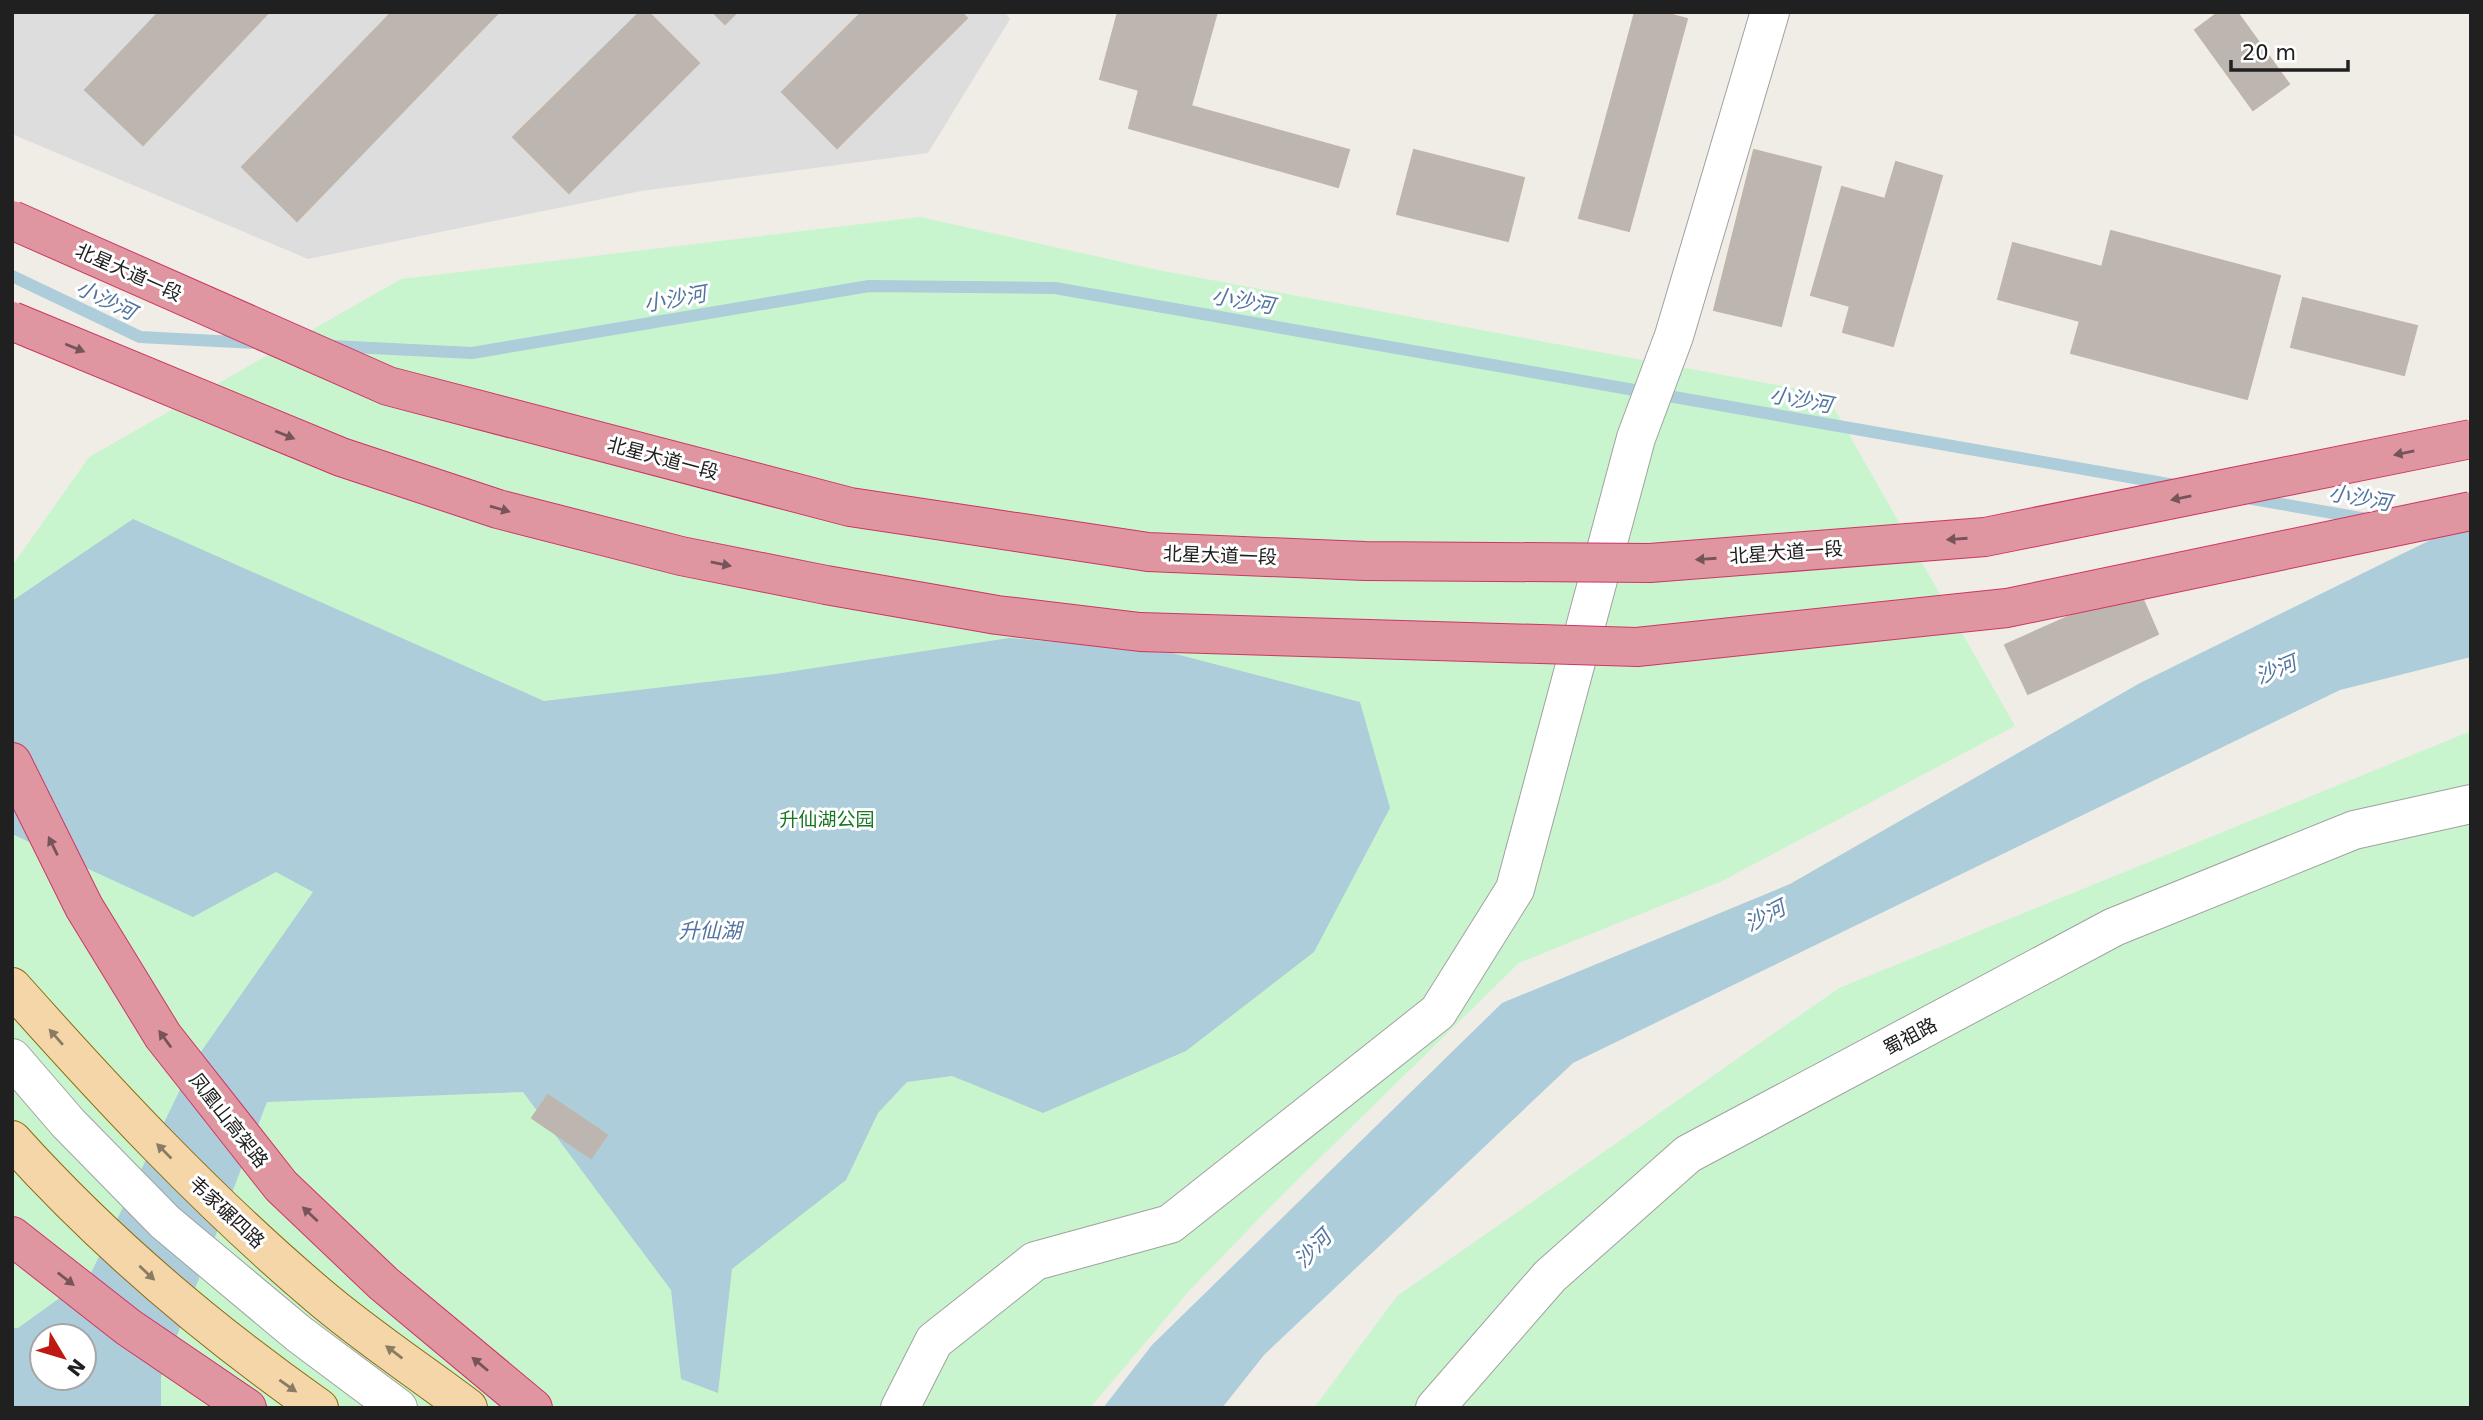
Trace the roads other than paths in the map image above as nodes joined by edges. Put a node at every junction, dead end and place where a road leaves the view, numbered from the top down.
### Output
1 (1770, 12) edge
2 (12, 220) edge
3 (12, 321) edge
4 (2471, 439) edge
5 (2471, 511) edge
6 (12, 762) edge
7 (2471, 804) edge
8 (12, 987) edge
9 (12, 1058) edge
10 (12, 1140) edge
11 (12, 1236) edge
12 (247, 1408) edge
13 (319, 1408) edge
14 (398, 1408) edge
15 (468, 1408) edge
16 (533, 1408) edge
17 (900, 1408) edge
18 (1435, 1408) edge

1 - 17 street
4 -> 2 highway, 北星大道一段, bridge
3 -> 5 highway, bridge
16 -> 6 highway, 凤凰山高架路
7 - 18 street, 蜀祖路
15 -> 8 main road, 韦家碾四路
9 - 14 street
10 -> 13 main road
11 -> 12 highway

